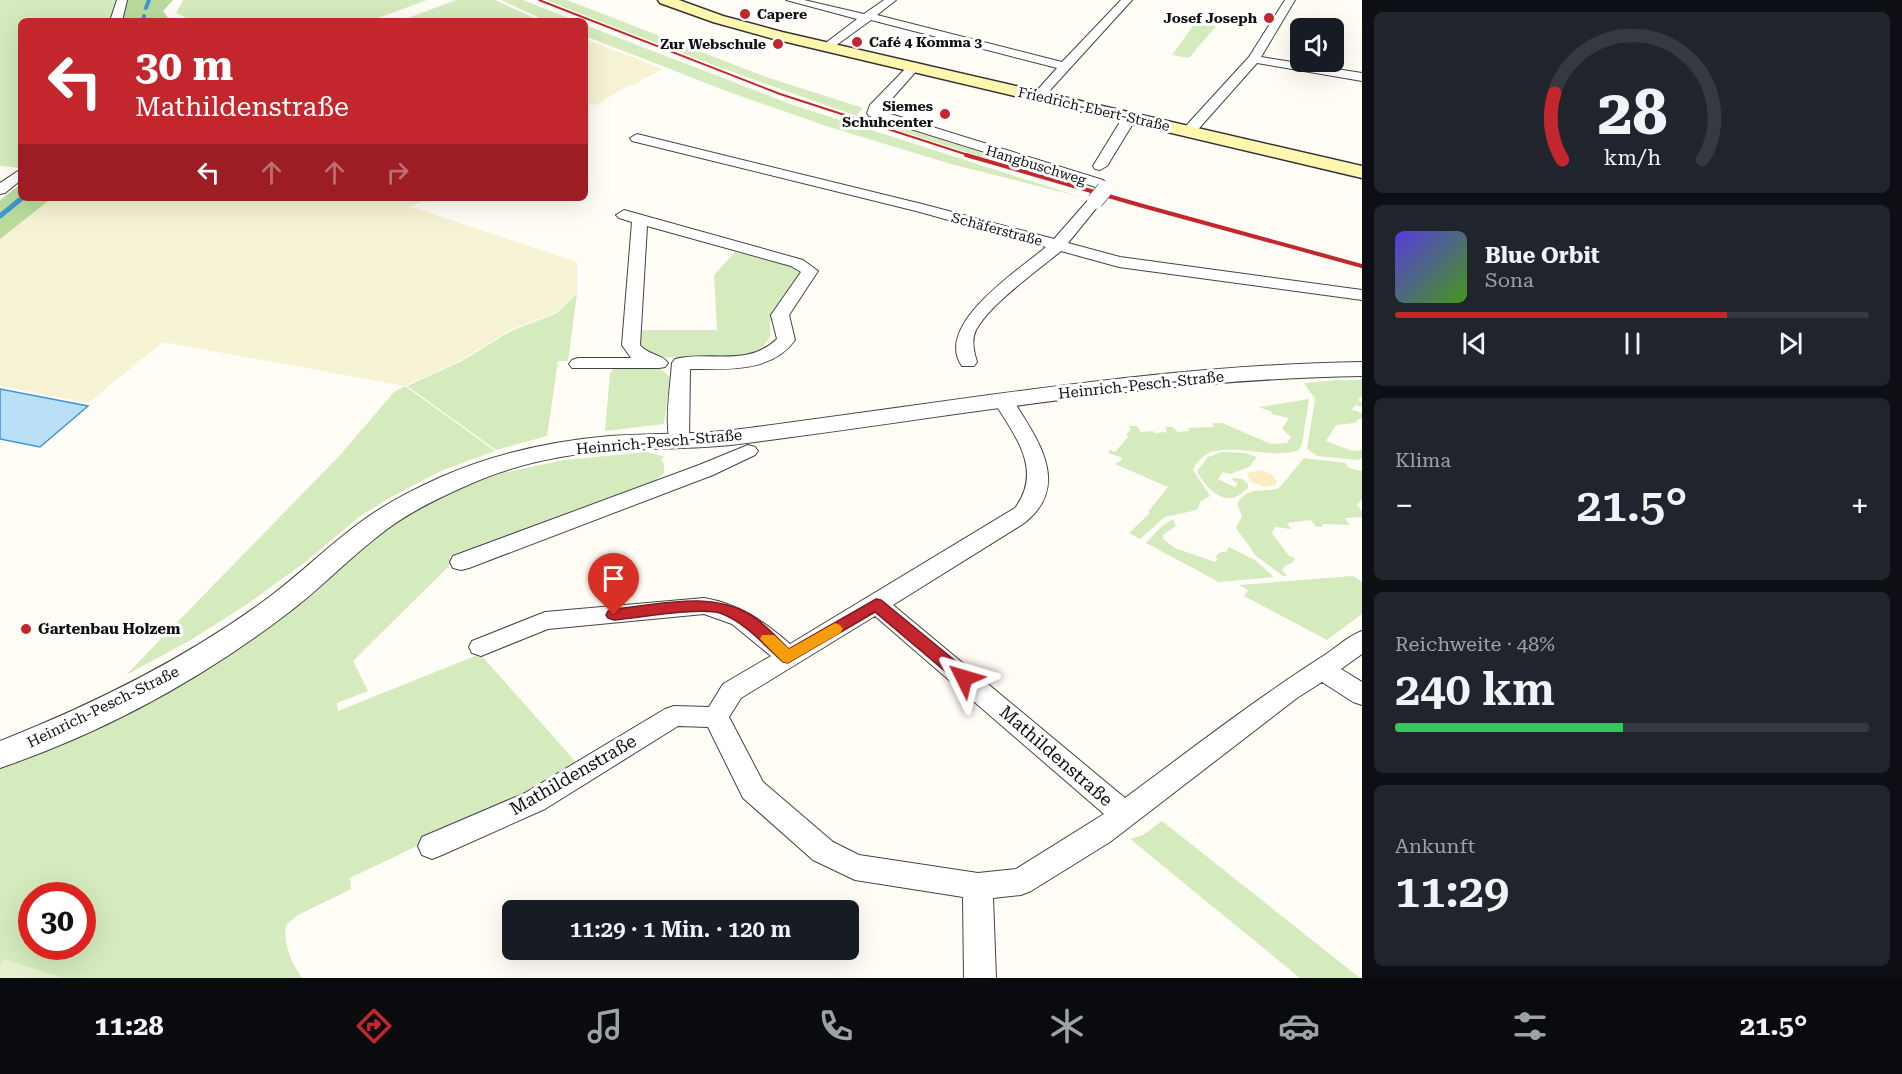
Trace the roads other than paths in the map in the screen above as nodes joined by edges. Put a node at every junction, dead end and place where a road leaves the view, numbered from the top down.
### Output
1 (122, 0) edge
2 (665, 0) edge
3 (791, 0) edge
4 (891, 0) edge
5 (1127, 0) edge
6 (1290, 0) edge
7 (867, 17) junction
8 (117, 18) edge
9 (827, 47) junction
10 (1254, 59) junction
11 (1066, 67) junction
12 (913, 68) junction
13 (1362, 77) edge
14 (1038, 96) junction
15 (1130, 117) junction
16 (1189, 131) junction
17 (637, 138) dead end
18 (1100, 166) dead end
19 (1362, 172) edge
20 (18, 175) edge
21 (0, 190) edge
22 (1058, 245) junction
23 (1362, 296) edge
24 (968, 362) dead end
25 (659, 363) junction
26 (681, 363) junction
27 (578, 364) dead end
28 (1362, 369) edge
29 (1003, 400) junction
30 (680, 441) junction
31 (748, 451) dead end
32 (461, 562) dead end
33 (876, 604) junction
34 (1362, 640) edge
35 (481, 647) dead end
36 (788, 657) junction
37 (1322, 669) junction
38 (1362, 694) edge
39 (716, 717) junction
40 (0, 755) edge
41 (1125, 815) junction
42 (432, 846) dead end
43 (978, 886) junction
44 (980, 978) edge

1 - 8 street
2 - 9 main road, Friedrich-Ebert-Straße
3 - 7 street
4 - 7 street
5 - 11 street
6 - 10 street
7 - 9 street
7 - 11 street
9 - 12 main road, Friedrich-Ebert-Straße
10 - 13 street
10 - 16 street
11 - 14 street
12 - 14 main road, Friedrich-Ebert-Straße
12 - 22 street, Hangbuschweg, bridge
14 - 15 main road, Friedrich-Ebert-Straße
15 - 16 main road, Friedrich-Ebert-Straße
15 - 18 street
16 - 19 main road, Friedrich-Ebert-Straße
17 - 22 street, Schäferstraße
20 - 21 street
22 - 23 street, Schäferstraße
22 - 24 street, Hangbuschweg
25 - 26 street
25 - 26 street
25 - 27 street
26 - 30 street
28 - 29 street, Heinrich-Pesch-Straße
29 - 30 street, Heinrich-Pesch-Straße
29 - 33 street
30 - 40 street, Heinrich-Pesch-Straße
31 - 32 street, Heinrich-Pesch-Straße
33 - 36 street
33 - 41 street, Mathildenstraße
34 - 37 street, Mathildenstraße
35 - 36 street
36 - 39 street
37 - 38 street
37 - 41 street, Mathildenstraße
39 - 42 street, Mathildenstraße
39 - 43 street, Mathildenstraße
41 - 43 street, Mathildenstraße
43 - 44 street

